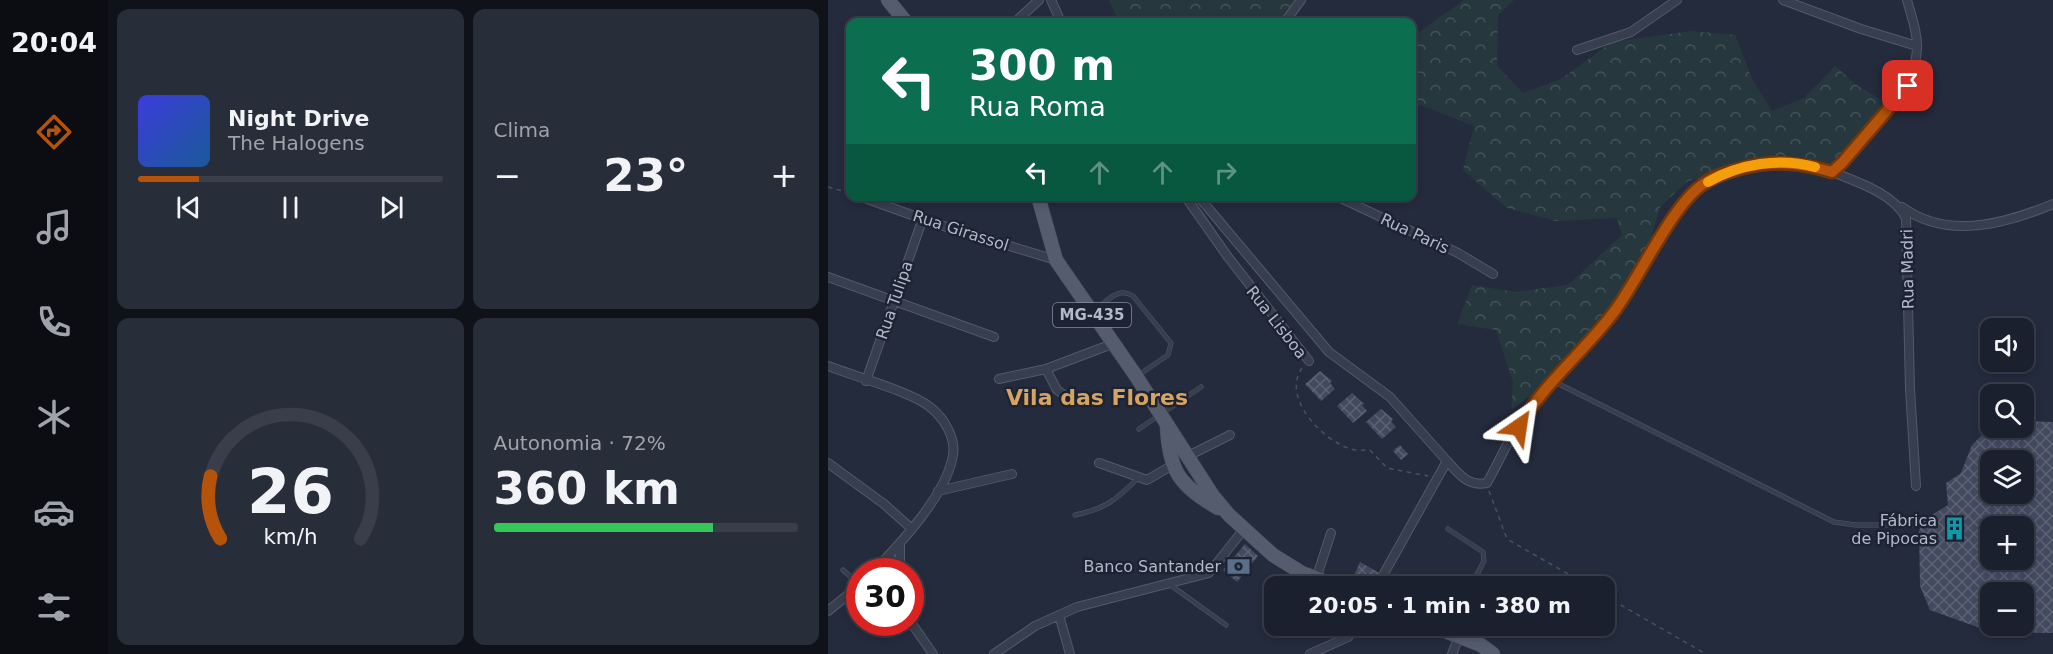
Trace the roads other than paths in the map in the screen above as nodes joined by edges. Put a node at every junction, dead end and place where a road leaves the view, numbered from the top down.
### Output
1 (888, 0) edge
2 (1039, 0) edge
3 (1051, 0) edge
4 (1301, 0) edge
5 (1677, 0) edge
6 (1783, 0) edge
7 (1907, 0) edge
8 (903, 18) edge
9 (1020, 18) edge
10 (1059, 18) edge
11 (1288, 18) edge
12 (1917, 46) junction
13 (1577, 50) dead end
14 (1832, 172) junction
15 (873, 201) edge
16 (1039, 201) edge
17 (1189, 201) edge
18 (1202, 201) edge
19 (1347, 201) edge
20 (2053, 204) edge
21 (1899, 205) junction
22 (922, 218) junction
23 (1056, 260) junction
24 (1493, 274) dead end
25 (828, 276) edge
26 (894, 301) junction
27 (1091, 313) junction
28 (994, 337) dead end
29 (1112, 344) junction
30 (1310, 361) road end
31 (828, 366) edge
32 (1046, 369) junction
33 (1136, 376) junction
34 (999, 379) dead end
35 (866, 381) junction
36 (1555, 381) junction
37 (1201, 387) dead end
38 (1073, 401) dead end
39 (1164, 419) junction
40 (1138, 429) dead end
41 (1230, 435) dead end
42 (1186, 457) junction
43 (1447, 461) junction
44 (828, 463) edge
45 (1099, 463) dead end
46 (1171, 466) junction
47 (1012, 474) dead end
48 (1137, 478) junction
49 (1916, 486) dead end
50 (938, 491) junction
51 (1075, 515) dead end
52 (1229, 515) junction
53 (1913, 525) dead end
54 (912, 529) junction
55 (1245, 529) junction
56 (1448, 529) dead end
57 (1331, 533) dead end
58 (900, 544) junction
59 (886, 558) edge
60 (900, 558) edge
61 (843, 570) dead end
62 (846, 573) edge
63 (1310, 576) edge
64 (1317, 576) edge
65 (1383, 576) edge
66 (1476, 576) edge
67 (1168, 584) junction
68 (846, 596) edge
69 (828, 611) edge
70 (1059, 615) junction
71 (1226, 625) dead end
72 (920, 636) edge
73 (1349, 636) edge
74 (1453, 636) edge
75 (1460, 636) edge
76 (994, 653) edge
77 (933, 654) edge
78 (1070, 654) edge
79 (1310, 654) edge
80 (1452, 654) edge
81 (1493, 654) edge

1 - 8 main road
2 - 9 street
3 - 10 street
4 - 11 street
5 - 13 street
6 - 12 street
7 - 12 street
12 - 14 street
14 - 21 street, Rua Madri
14 - 36 street, Rua Madri
15 - 22 street, Rua Girassol
16 - 23 main road, MG-435
17 - 30 street, Rua Lisboa
18 - 43 street, Rua Lisboa
19 - 24 street, Rua Paris
20 - 21 street
21 - 49 street, Rua Madri
22 - 23 street, Rua Girassol
22 - 26 street, Rua Tulipa
23 - 27 main road, MG-435
25 - 26 street
26 - 28 street
26 - 35 street, Rua Tulipa
27 - 29 main road, MG-435
27 - 33 lane
29 - 32 street
29 - 33 main road, MG-435
31 - 35 street
32 - 34 street
32 - 38 street
33 - 39 main road, MG-435
35 - 50 street
36 - 43 street, Rua Madri
36 - 53 lane
37 - 39 lane
39 - 40 lane
39 - 42 main road, MG-435
39 - 46 main road
41 - 42 street
42 - 52 main road, MG-435
43 - 65 street
44 - 54 street
45 - 48 street
46 - 48 street
46 - 52 main road
47 - 50 street
48 - 51 lane
50 - 54 street
52 - 55 main road, MG-435
54 - 58 street
55 - 63 main road, MG-435
55 - 67 street
56 - 66 lane
57 - 64 street
58 - 59 street
58 - 60 street
61 - 62 lane
67 - 70 street
67 - 71 lane
68 - 69 street
70 - 76 street
70 - 78 street
72 - 77 street
73 - 79 street
74 - 80 street
75 - 81 main road

